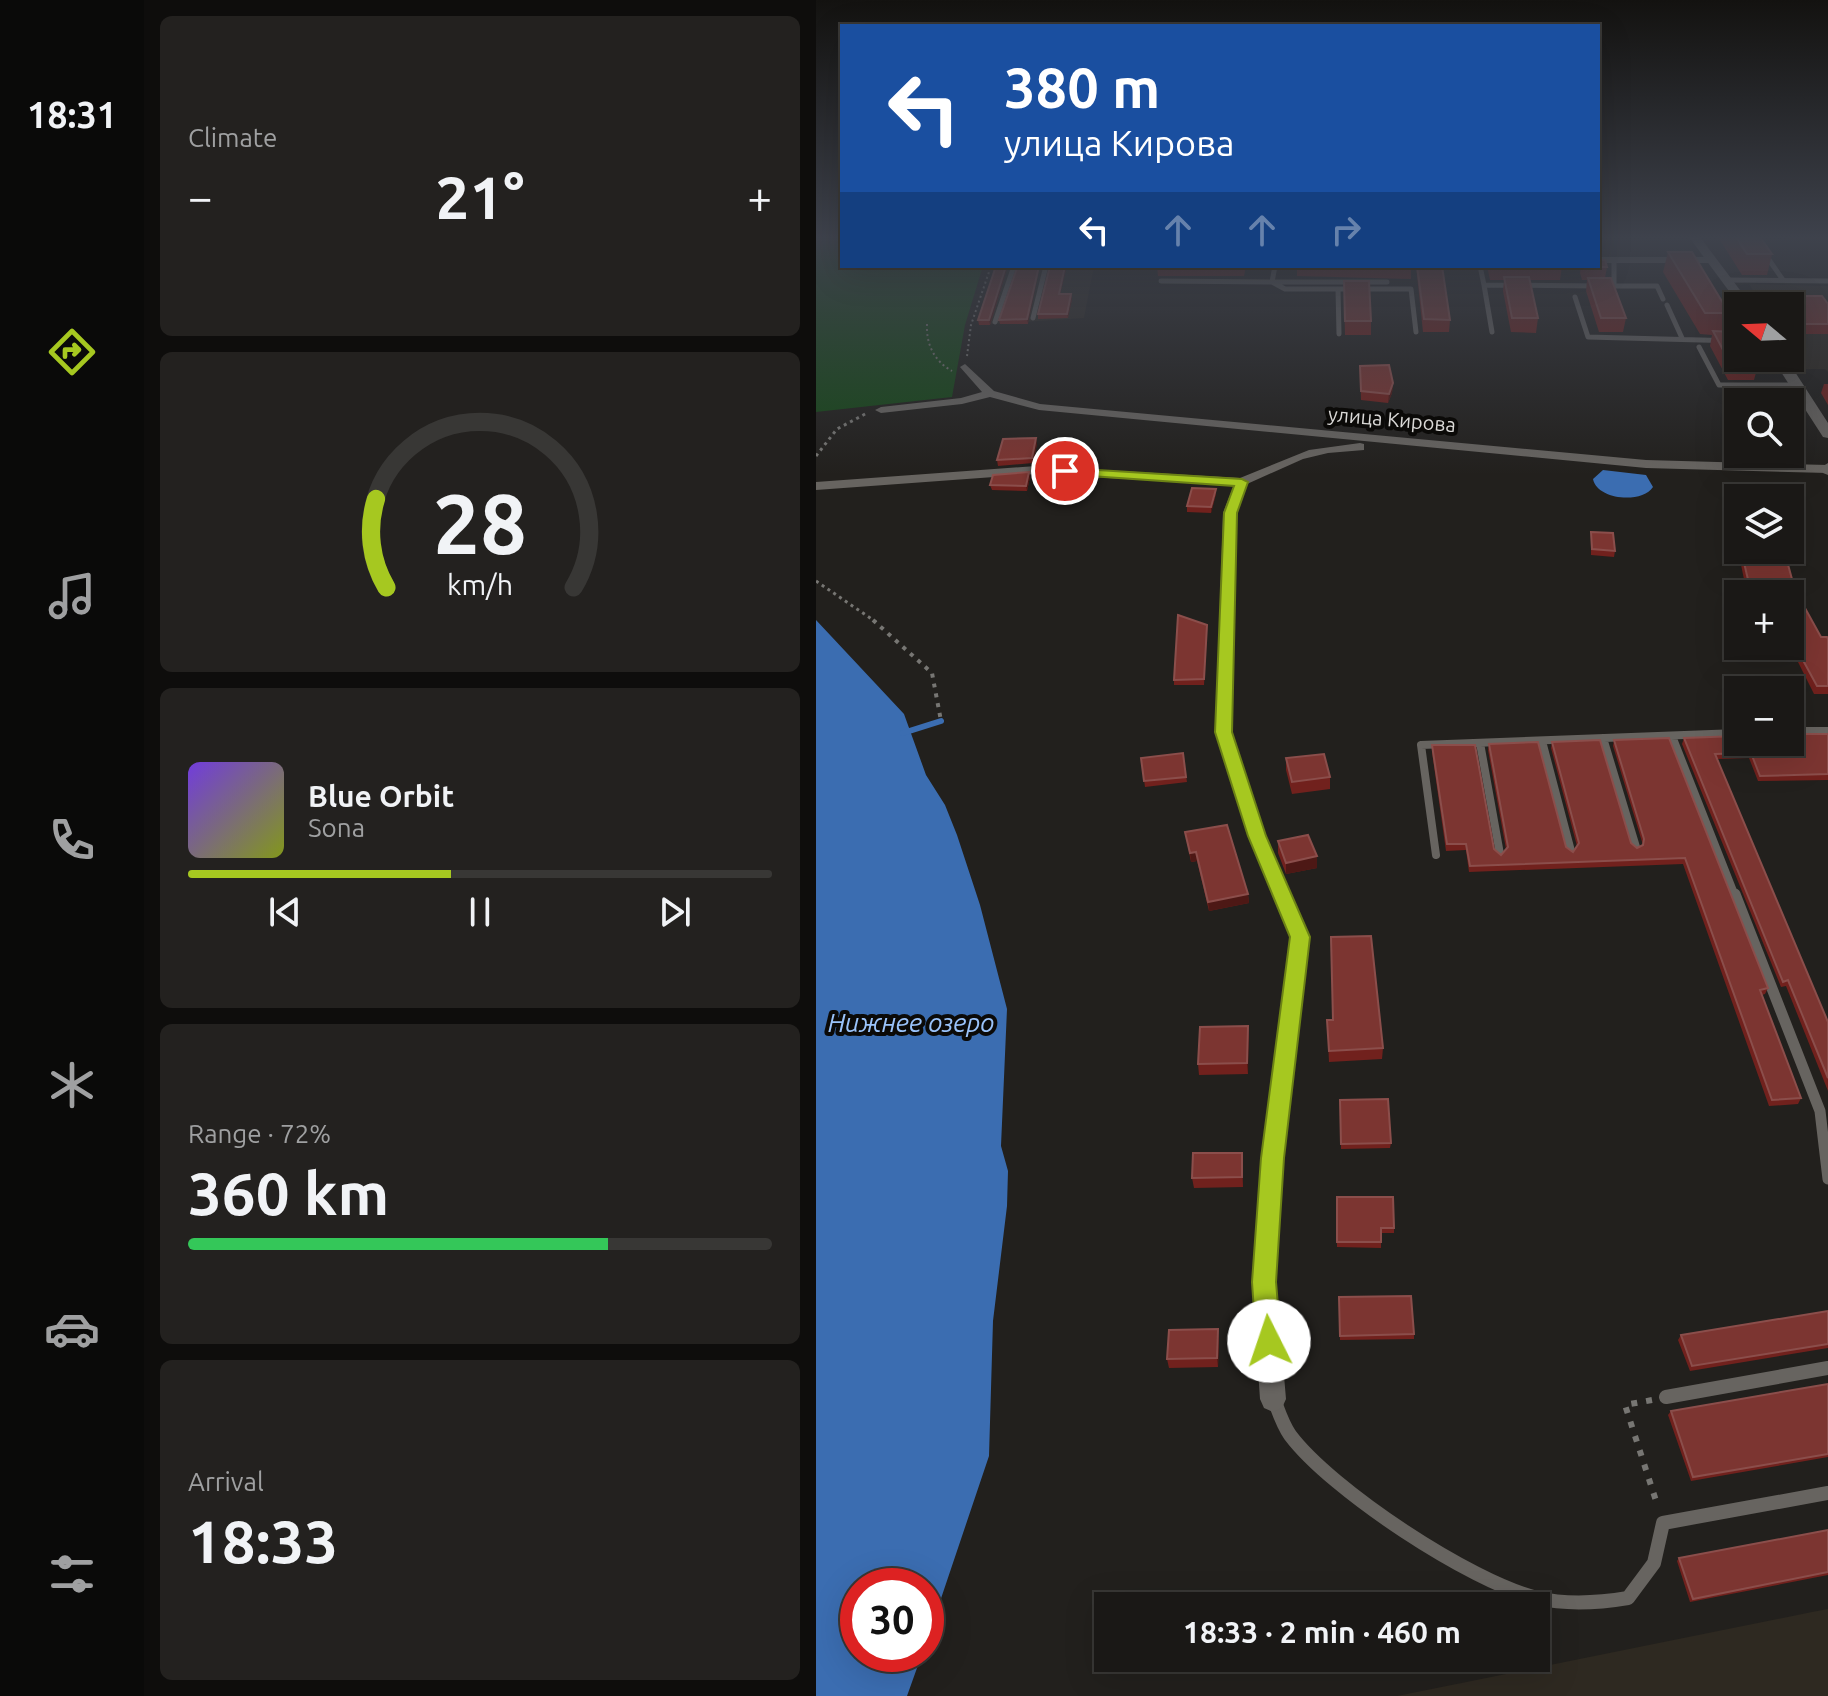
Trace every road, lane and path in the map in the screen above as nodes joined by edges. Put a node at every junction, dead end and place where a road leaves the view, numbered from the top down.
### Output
1 (974, 316) edge
2 (997, 316) edge
3 (1339, 316) edge
4 (1414, 316) edge
5 (1489, 316) edge
6 (1581, 316) edge
7 (1672, 316) edge
8 (995, 322) dead end
9 (927, 324) dead end
10 (1416, 332) dead end
11 (1492, 332) dead end
12 (1339, 334) dead end
13 (1682, 338) junction
14 (1724, 340) edge
15 (1699, 347) dead end
16 (969, 372) junction
17 (1788, 372) edge
18 (1796, 385) junction
19 (990, 393) junction
20 (881, 410) joint
21 (1828, 434) edge
22 (1427, 442) junction
23 (816, 456) edge
24 (1828, 469) edge
25 (1242, 482) junction
26 (816, 486) edge
27 (816, 581) edge
28 (941, 721) dead end
29 (1804, 731) edge
30 (1828, 731) edge
31 (1724, 734) edge
32 (1672, 736) junction
33 (1603, 738) junction
34 (1542, 741) junction
35 (1480, 743) junction
36 (1636, 847) edge
37 (1571, 851) edge
38 (1500, 854) edge
39 (1436, 855) dead end
40 (1828, 1179) edge
41 (1828, 1368) edge
42 (1666, 1397) joint
43 (1273, 1399) joint
44 (1828, 1493) edge
45 (1663, 1523) junction

1 - 16 path
2 - 8 lane
3 - 12 lane
4 - 10 lane
5 - 11 lane
6 - 13 lane
7 - 13 lane
9 - 16 path
13 - 14 lane
15 - 18 lane
16 - 19 street, улица Кирова
17 - 18 street
18 - 21 street
19 - 20 street
19 - 22 street, улица Кирова
20 - 23 path
22 - 24 street, улица Кирова
22 - 25 street
25 - 26 street
25 - 43 street
27 - 28 path
29 - 30 lane
31 - 32 lane
32 - 33 lane
32 - 40 lane
33 - 34 lane
33 - 36 lane
34 - 35 lane
34 - 37 lane
35 - 38 lane
35 - 39 lane
41 - 42 lane
42 - 45 path
43 - 45 lane
44 - 45 lane

